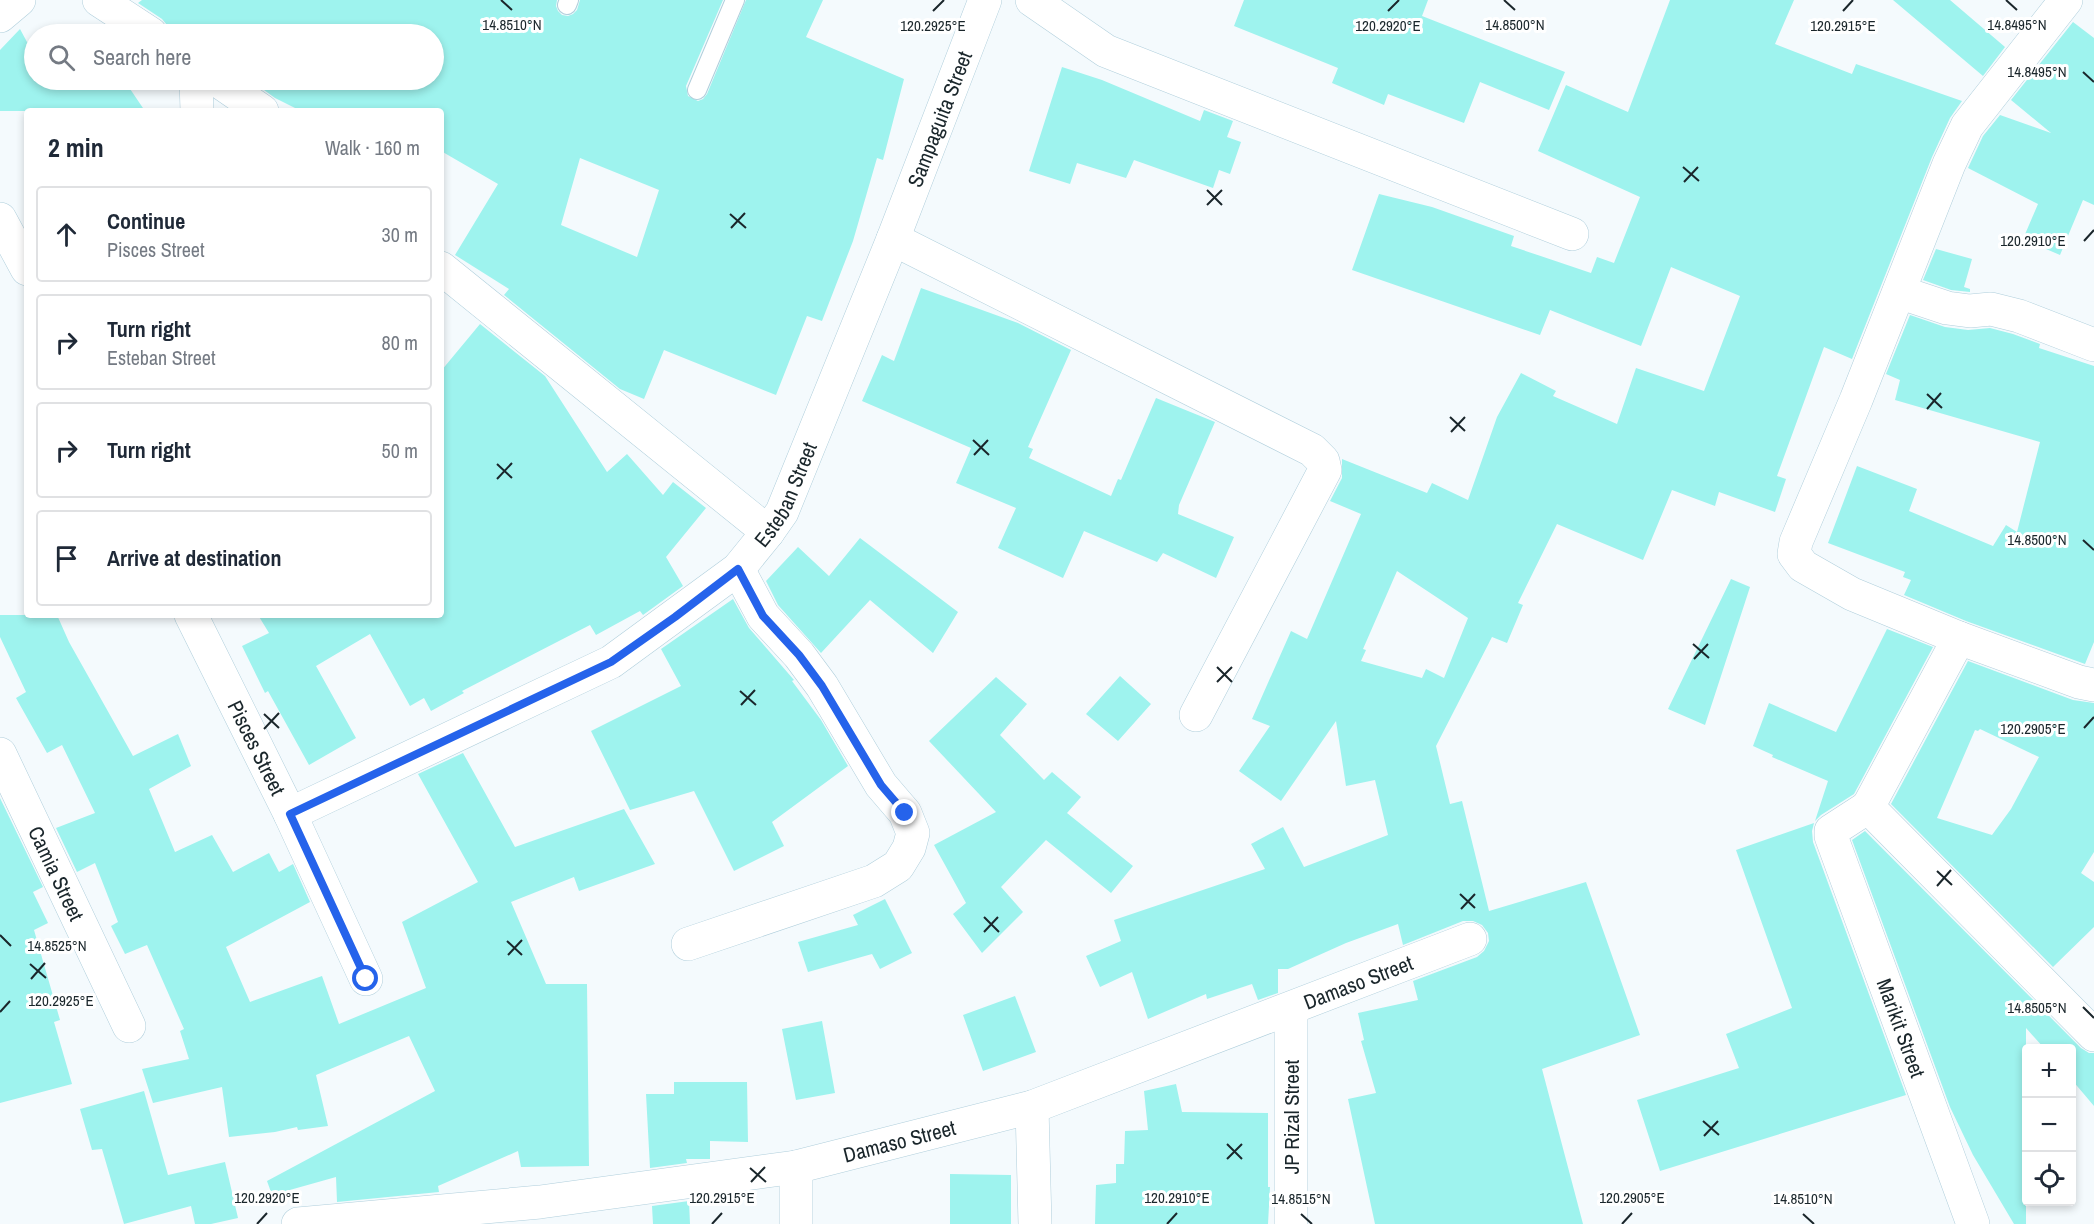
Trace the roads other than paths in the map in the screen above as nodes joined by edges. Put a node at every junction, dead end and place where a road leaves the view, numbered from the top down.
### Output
1 (19, 0) edge
2 (99, 0) edge
3 (735, 0) edge
4 (985, 0) edge
5 (1032, 0) edge
6 (2066, 0) edge
7 (0, 16) edge
8 (136, 24) edge
9 (196, 90) edge
10 (232, 90) edge
11 (698, 90) dead end
12 (196, 108) edge
13 (258, 108) edge
14 (0, 219) edge
15 (1572, 234) dead end
16 (893, 239) junction
17 (24, 263) edge
18 (444, 270) edge
19 (1899, 292) junction
20 (2094, 345) edge
21 (768, 532) junction
22 (738, 569) junction
23 (192, 618) edge
24 (1959, 638) junction
25 (2094, 685) edge
26 (1196, 715) dead end
27 (0, 754) edge
28 (1868, 807) junction
29 (290, 814) junction
30 (1470, 939) dead end
31 (688, 944) dead end
32 (366, 979) dead end
33 (1291, 1009) junction
34 (129, 1026) dead end
35 (2094, 1035) edge
36 (1032, 1107) junction
37 (796, 1167) junction
38 (540, 1213) edge
39 (311, 1223) edge
40 (796, 1224) edge
41 (1035, 1224) edge
42 (1291, 1224) edge
43 (1973, 1224) edge

1 - 7 street
2 - 8 street
3 - 11 lane
4 - 16 street, Sampaguita Street
5 - 15 street
6 - 19 street
9 - 12 street
10 - 13 street
14 - 17 street
16 - 21 street, Esteban Street
16 - 26 street
18 - 21 street
19 - 20 street
19 - 24 street
21 - 22 street, Esteban Street
22 - 29 street, Esteban Street
22 - 31 street
23 - 29 street, Pisces Street
24 - 25 street
24 - 28 street
27 - 34 street, Camia Street
28 - 35 street
28 - 43 street, Marikit Street
29 - 32 street, Pisces Street
30 - 33 street, Damaso Street
33 - 36 street, Damaso Street
33 - 42 street, JP Rizal Street
36 - 37 street, Damaso Street
36 - 41 street
37 - 38 street, Damaso Street
37 - 40 street
38 - 39 street, Damaso Street

